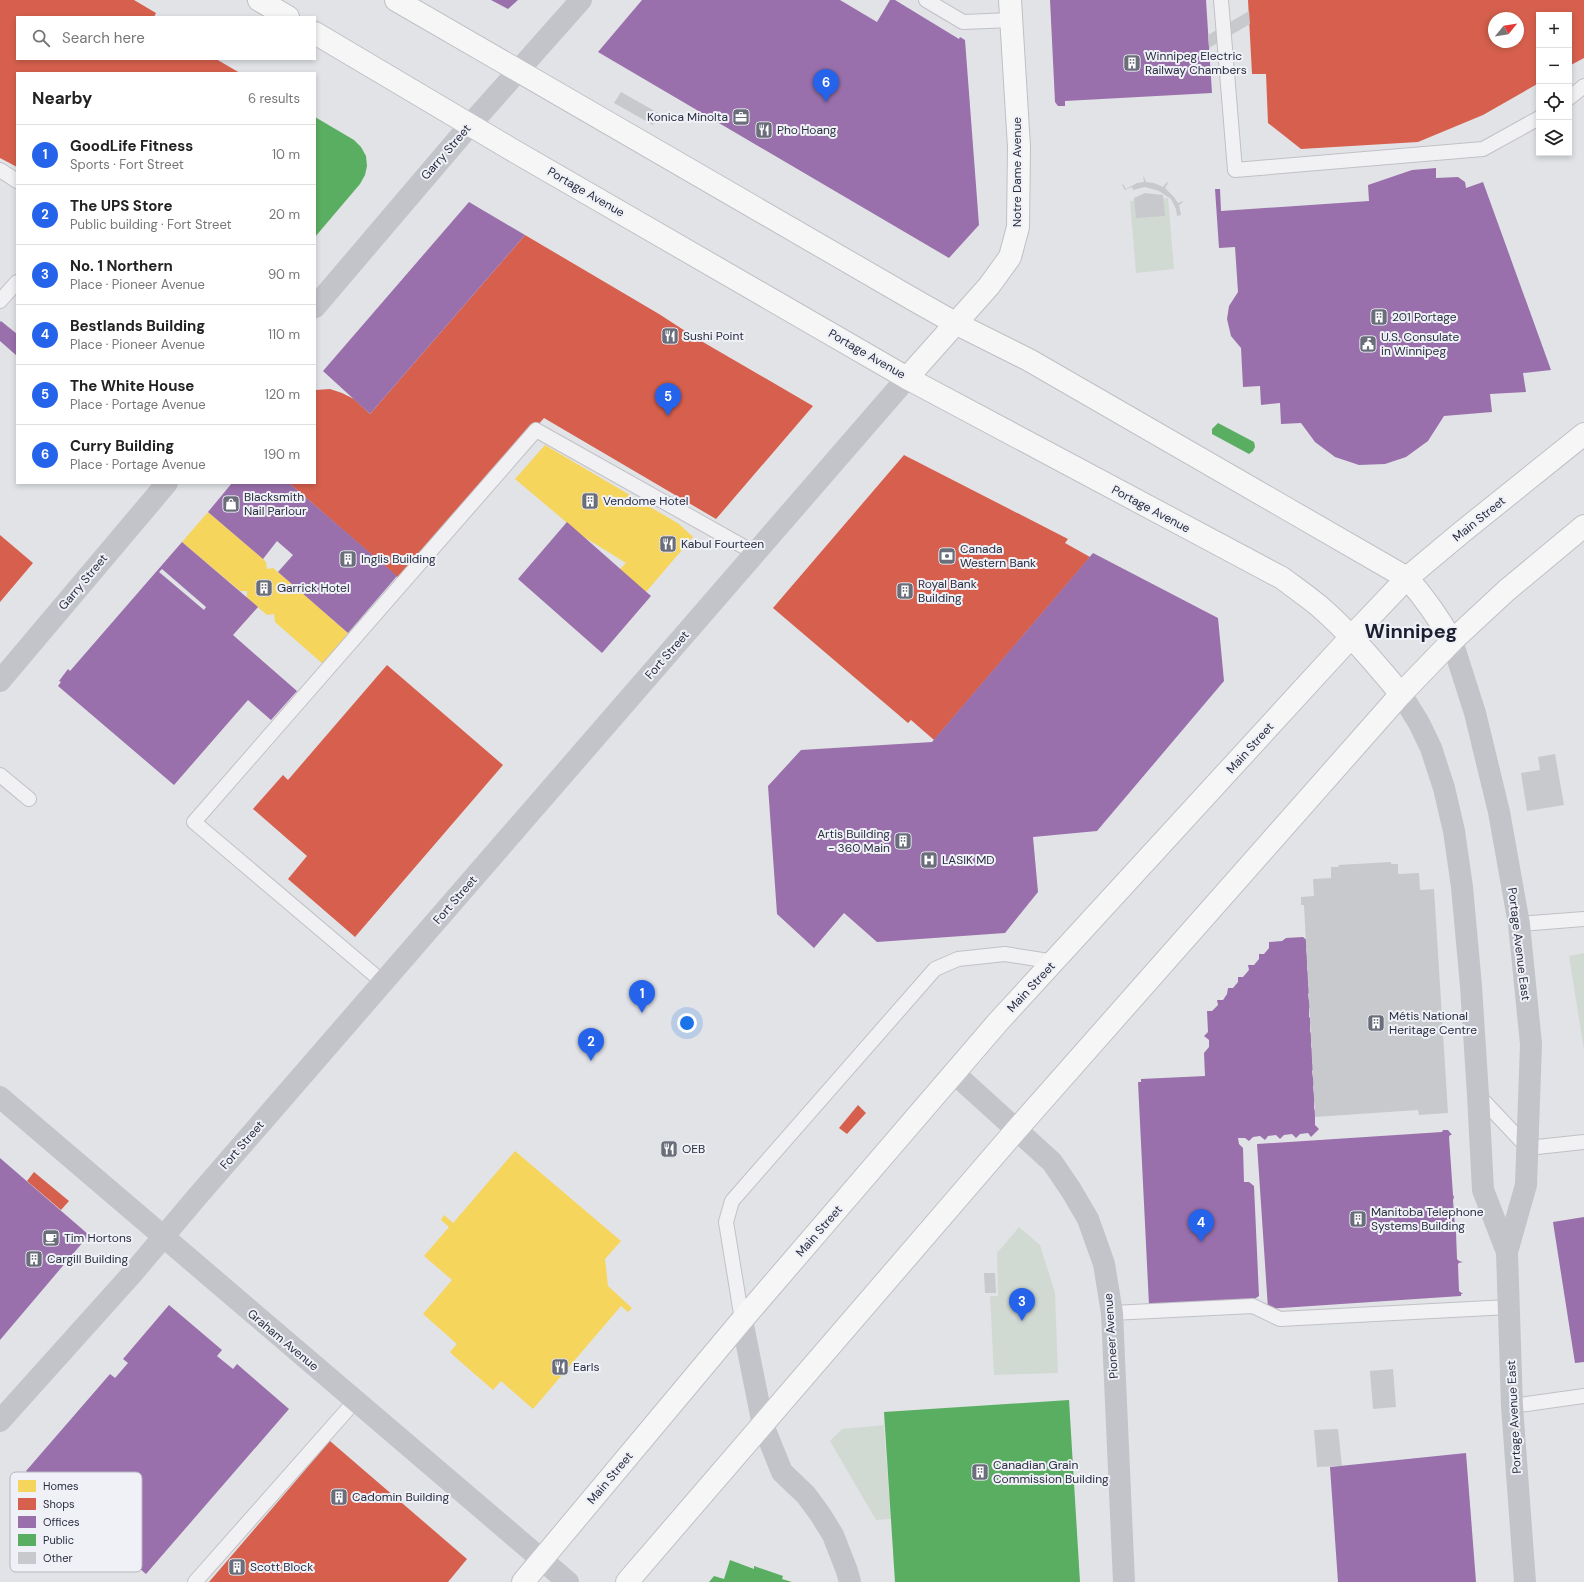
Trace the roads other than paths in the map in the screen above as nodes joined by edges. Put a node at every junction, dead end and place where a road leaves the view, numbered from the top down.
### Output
1 (259, 0) edge
2 (396, 0) edge
3 (581, 0) edge
4 (926, 0) edge
5 (1221, 0) edge
6 (1011, 10) edge
7 (286, 16) edge
8 (316, 34) edge
9 (517, 72) junction
10 (1584, 86) edge
11 (1572, 96) edge
12 (1536, 120) edge
13 (470, 125) junction
14 (0, 170) edge
15 (16, 180) edge
16 (16, 283) edge
17 (0, 301) edge
18 (316, 307) edge
19 (955, 323) junction
20 (908, 378) junction
21 (1584, 434) edge
22 (166, 484) edge
23 (1584, 526) edge
24 (755, 553) junction
25 (1407, 578) junction
26 (1351, 637) junction
27 (1452, 641) junction
28 (3, 672) edge
29 (1401, 694) junction
30 (0, 775) edge
31 (29, 799) dead end
32 (1584, 919) edge
33 (1519, 924) junction
34 (1055, 962) junction
35 (384, 983) junction
36 (955, 1074) junction
37 (1478, 1095) junction
38 (0, 1097) edge
39 (1017, 1129) junction
40 (1584, 1142) edge
41 (1528, 1148) junction
42 (163, 1237) junction
43 (1507, 1252) junction
44 (1509, 1307) junction
45 (1112, 1313) junction
46 (742, 1320) junction
47 (1584, 1396) edge
48 (355, 1401) junction
49 (1512, 1406) junction
50 (0, 1421) edge
51 (763, 1424) junction
52 (542, 1560) junction
53 (195, 1582) edge
54 (523, 1582) edge
55 (568, 1582) edge
56 (627, 1582) edge
57 (850, 1582) edge
58 (1124, 1582) edge
59 (1525, 1582) edge

1 - 7 main road
2 - 9 main road
3 - 9 street, Garry Street
4 - 6 lane
5 - 12 lane
6 - 19 main road, Notre Dame Avenue
8 - 13 main road, Portage Avenue
9 - 13 street, Garry Street
9 - 19 main road
10 - 11 lane
13 - 18 street, Garry Street
13 - 20 main road, Portage Avenue
14 - 15 lane
16 - 17 lane
19 - 20 main road, Notre Dame Avenue
19 - 25 main road
20 - 24 street, Fort Street
20 - 26 main road, Portage Avenue
21 - 25 main road, Main Street
22 - 28 street, Garry Street
23 - 27 main road
24 - 35 street, Fort Street
24 - 35 lane
25 - 26 main road, Main Street
25 - 27 main road
26 - 29 main road, Portage Avenue
26 - 34 main road, Main Street
27 - 29 main road
27 - 33 street, Portage Avenue East
29 - 37 street, Portage Avenue East
29 - 39 main road
30 - 31 lane
32 - 33 lane
33 - 41 street, Portage Avenue East
34 - 36 main road, Main Street
34 - 46 lane
35 - 42 street, Fort Street
36 - 39 street, Pioneer Avenue
36 - 46 main road, Main Street
37 - 41 lane
37 - 43 street, Portage Avenue East
38 - 42 street, Graham Avenue
39 - 45 street, Pioneer Avenue
39 - 51 main road
40 - 41 lane
41 - 43 street, Portage Avenue East
42 - 48 street, Graham Avenue
42 - 50 street, Fort Street
43 - 44 street, Portage Avenue East
44 - 45 lane
44 - 49 street, Portage Avenue East
45 - 58 street, Pioneer Avenue
46 - 51 street
46 - 52 main road, Main Street
47 - 49 lane
48 - 52 street, Graham Avenue
48 - 53 lane
49 - 59 street, Portage Avenue East
51 - 56 main road
51 - 57 street
52 - 54 main road, Main Street
52 - 55 street, Graham Avenue

